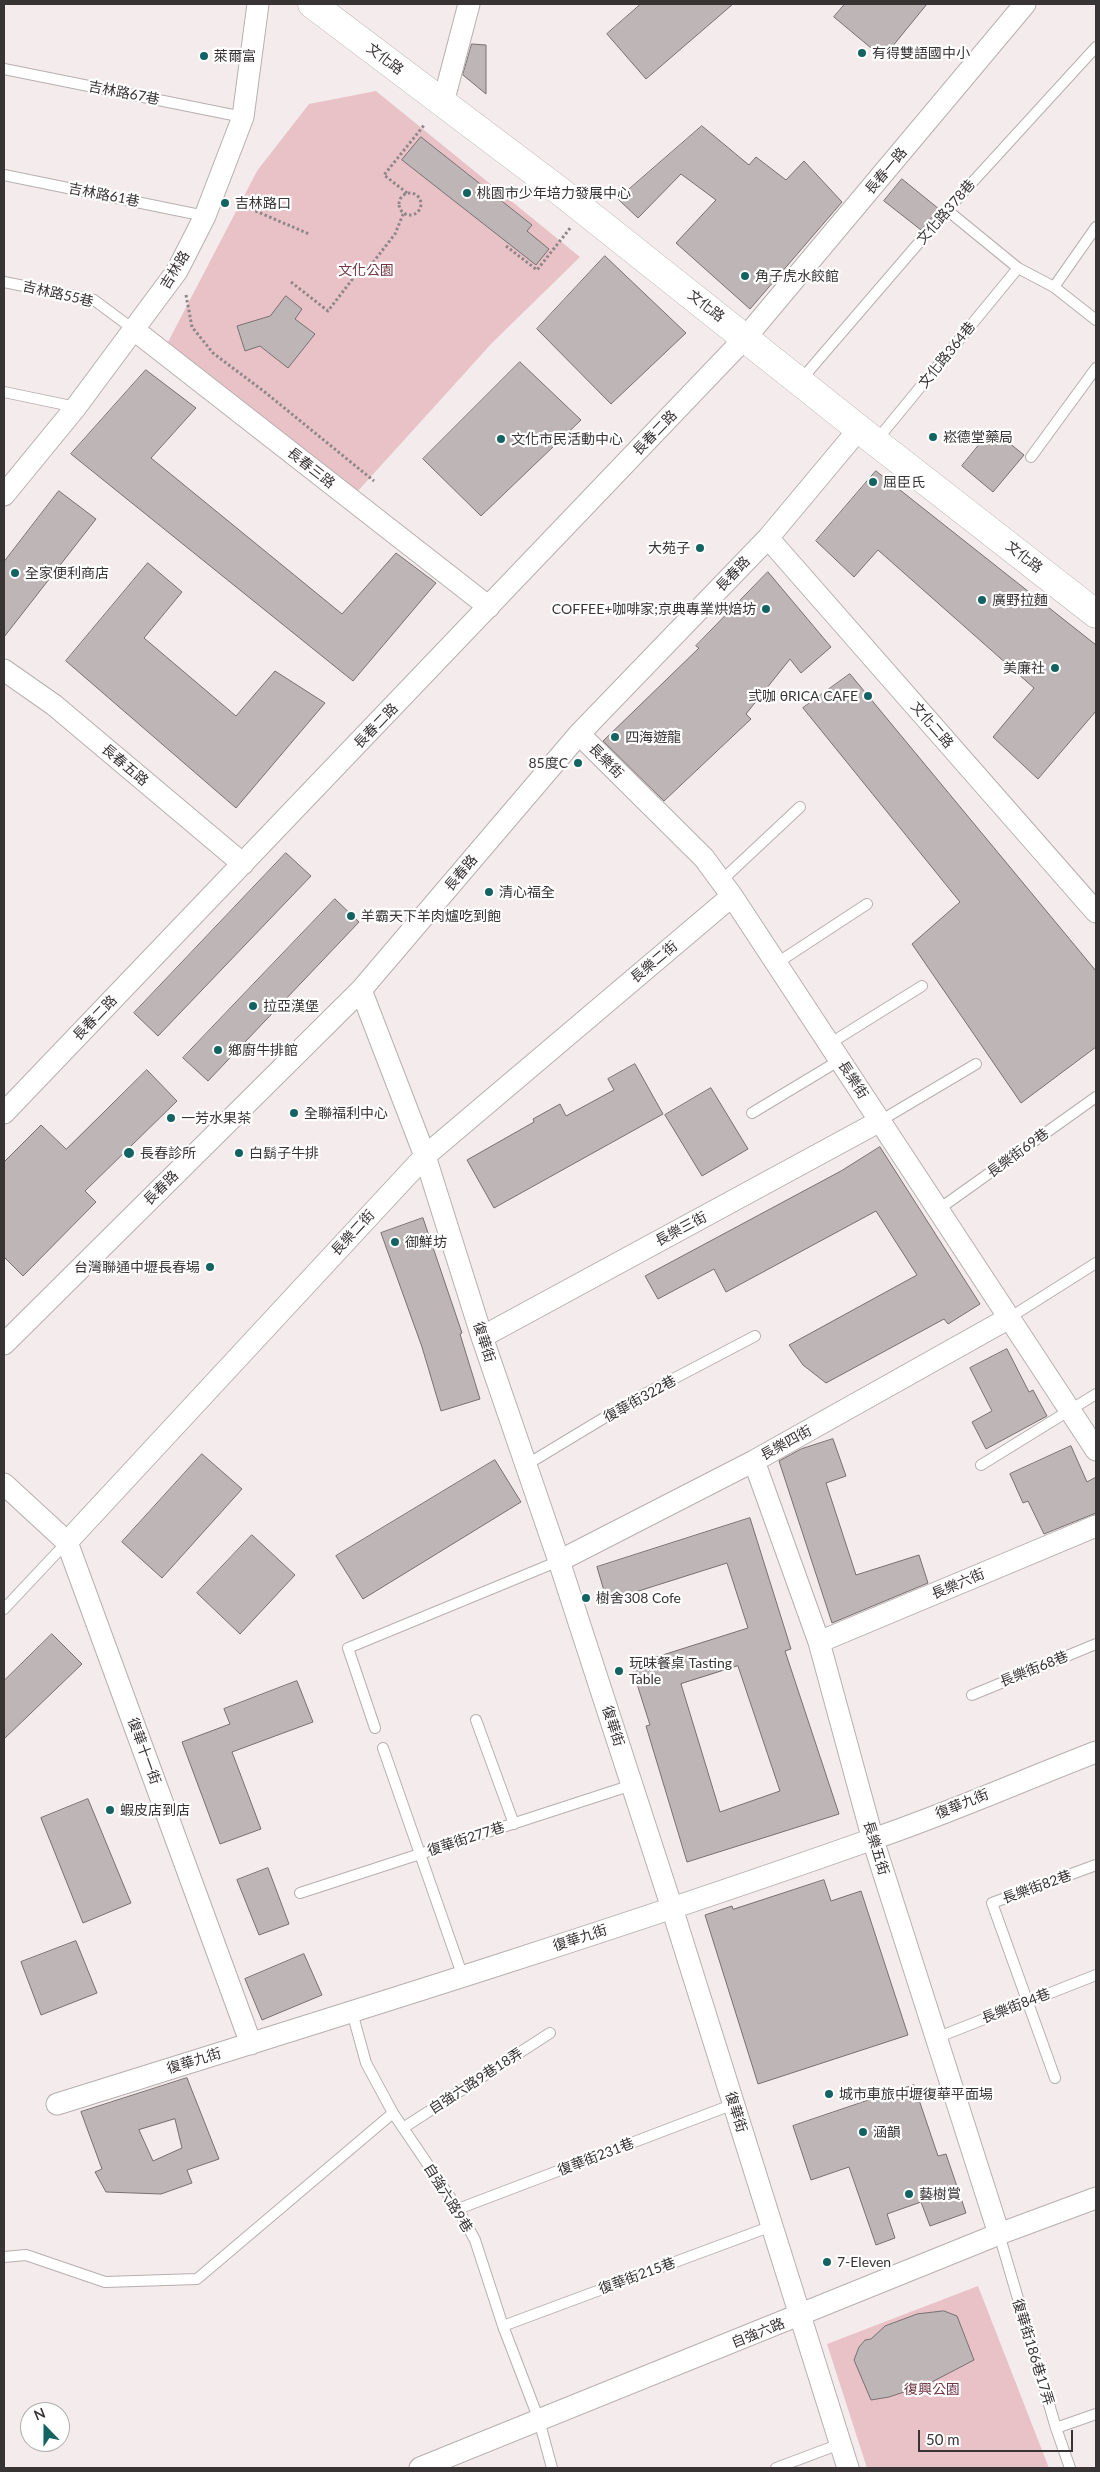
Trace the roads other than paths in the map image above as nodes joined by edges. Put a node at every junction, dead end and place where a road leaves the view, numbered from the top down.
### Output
1 (258, 4) edge
2 (468, 4) edge
3 (1025, 4) edge
4 (320, 7) edge
5 (1096, 47) edge
6 (4, 69) edge
7 (442, 103) junction
8 (243, 117) junction
9 (4, 175) edge
10 (946, 210) junction
11 (205, 216) junction
12 (1096, 227) edge
13 (1018, 268) junction
14 (4, 282) edge
15 (1054, 287) junction
16 (1096, 320) edge
17 (133, 330) junction
18 (746, 338) junction
19 (1096, 368) edge
20 (800, 381) junction
21 (4, 392) edge
22 (76, 407) junction
23 (867, 435) junction
24 (1031, 457) dead end
25 (4, 495) edge
26 (768, 538) junction
27 (1093, 605) edge
28 (489, 607) junction
29 (4, 670) edge
30 (579, 734) junction
31 (800, 807) dead end
32 (243, 864) junction
33 (727, 888) junction
34 (867, 904) dead end
35 (1096, 912) edge
36 (777, 963) junction
37 (922, 986) dead end
38 (361, 990) junction
39 (835, 1052) junction
40 (976, 1064) dead end
41 (1096, 1096) edge
42 (4, 1113) edge
43 (752, 1113) dead end
44 (880, 1121) junction
45 (425, 1156) junction
46 (940, 1209) junction
47 (1096, 1263) edge
48 (1009, 1318) junction
49 (755, 1336) dead end
50 (482, 1337) junction
51 (4, 1344) edge
52 (1096, 1394) edge
53 (1071, 1411) junction
54 (1096, 1450) edge
55 (754, 1461) junction
56 (526, 1465) junction
57 (981, 1465) dead end
58 (4, 1484) edge
59 (1096, 1526) edge
60 (67, 1542) junction
61 (559, 1560) junction
62 (4, 1610) edge
63 (820, 1642) junction
64 (1096, 1644) edge
65 (972, 1695) dead end
66 (476, 1720) dead end
67 (375, 1728) dead end
68 (384, 1748) dead end
69 (1096, 1752) edge
70 (632, 1785) junction
71 (514, 1824) junction
72 (873, 1840) junction
73 (422, 1854) junction
74 (1096, 1865) edge
75 (300, 1894) dead end
76 (672, 1908) junction
77 (1096, 1975) edge
78 (463, 1977) junction
79 (1029, 2002) junction
80 (352, 2012) junction
81 (550, 2033) dead end
82 (936, 2038) junction
83 (251, 2044) junction
84 (1055, 2078) dead end
85 (57, 2104) dead end
86 (734, 2104) junction
87 (393, 2113) junction
88 (403, 2128) junction
89 (1096, 2198) edge
90 (458, 2209) junction
91 (772, 2226) junction
92 (998, 2234) junction
93 (4, 2257) edge
94 (800, 2316) junction
95 (503, 2326) junction
96 (1096, 2414) edge
97 (539, 2420) junction
98 (1056, 2428) junction
99 (840, 2444) junction
100 (420, 2468) edge
101 (552, 2468) edge
102 (776, 2468) edge
103 (848, 2468) edge
104 (1070, 2468) edge

1 - 8 street, 吉林路
2 - 7 street
3 - 18 street, 長春一路
4 - 7 street, 文化路
5 - 10 lane, 文化路378巷
6 - 8 lane, 吉林路67巷
7 - 18 street, 文化路
8 - 11 street, 吉林路
9 - 11 lane, 吉林路61巷
10 - 13 lane
10 - 20 lane, 文化路378巷
11 - 17 street, 吉林路
12 - 15 lane
13 - 15 lane
13 - 23 lane, 文化路364巷
14 - 17 lane, 吉林路55巷
15 - 16 lane
17 - 22 street, 吉林路
17 - 28 street, 長春三路
18 - 20 street, 文化路
18 - 28 street, 長春二路
19 - 24 lane
20 - 23 street, 文化路
21 - 22 lane
22 - 25 street, 吉林路
23 - 26 street, 長春路
23 - 27 street, 文化路
26 - 30 street, 長春路
26 - 35 street, 文化二路
28 - 32 street, 長春二路
29 - 32 street, 長春五路
30 - 33 street, 長樂街
30 - 38 street, 長春路
31 - 33 lane
32 - 42 street, 長春二路
33 - 36 street, 長樂街
33 - 45 street, 長樂二街
34 - 36 lane
36 - 39 street, 長樂街
37 - 39 lane
38 - 45 street, 復華街
38 - 51 street, 長春路
39 - 43 lane
39 - 44 street, 長樂街
40 - 44 lane
41 - 46 lane, 長樂街69巷
44 - 46 street, 長樂街
44 - 50 street, 長樂三街
45 - 50 street, 復華街
45 - 60 street, 長樂二街
46 - 48 street, 長樂街
47 - 48 lane
48 - 53 street, 長樂街
48 - 55 street, 長樂四街
49 - 56 lane, 復華街322巷
50 - 56 street, 復華街
52 - 53 lane
53 - 54 street, 長樂街
53 - 57 lane
55 - 61 street, 長樂四街
55 - 63 street, 長樂五街
56 - 61 street, 復華街
58 - 60 street
59 - 63 street, 長樂六街
60 - 62 lane
60 - 83 street, 復華十一街
61 - 67 lane
61 - 70 street, 復華街
63 - 72 street, 長樂五街
64 - 65 lane, 長樂街68巷
66 - 71 lane
68 - 73 lane
69 - 72 street, 復華九街
70 - 71 lane, 復華街277巷
70 - 76 street, 復華街
71 - 73 lane, 復華街277巷
72 - 76 street, 復華九街
72 - 82 street, 長樂五街
73 - 75 lane, 復華街277巷
73 - 78 lane
74 - 79 lane, 長樂街82巷
76 - 78 street, 復華九街
76 - 86 street, 復華街
77 - 79 lane, 長樂街84巷
78 - 80 street, 復華九街
79 - 82 lane, 長樂街84巷
79 - 84 lane
80 - 83 street, 復華九街
80 - 87 lane, 自強六路9巷
81 - 88 lane, 自強六路9巷18弄
82 - 92 street, 長樂五街
83 - 85 street, 復華九街
86 - 90 lane, 復華街231巷
86 - 91 street, 復華街
87 - 88 lane, 自強六路9巷
87 - 93 lane
88 - 90 lane, 自強六路9巷
89 - 92 street, 自強六路
90 - 95 lane, 自強六路9巷
91 - 94 street, 復華街
91 - 95 lane, 復華街215巷
92 - 94 street, 自強六路
92 - 98 lane, 復華街186巷17弄
94 - 97 street, 自強六路
94 - 99 street, 復華街
95 - 97 lane, 自強六路9巷
96 - 98 lane
97 - 100 street, 自強六路
97 - 101 lane, 自強六路9巷
98 - 104 lane, 復華街186巷17弄
99 - 102 lane
99 - 103 street, 復華街

